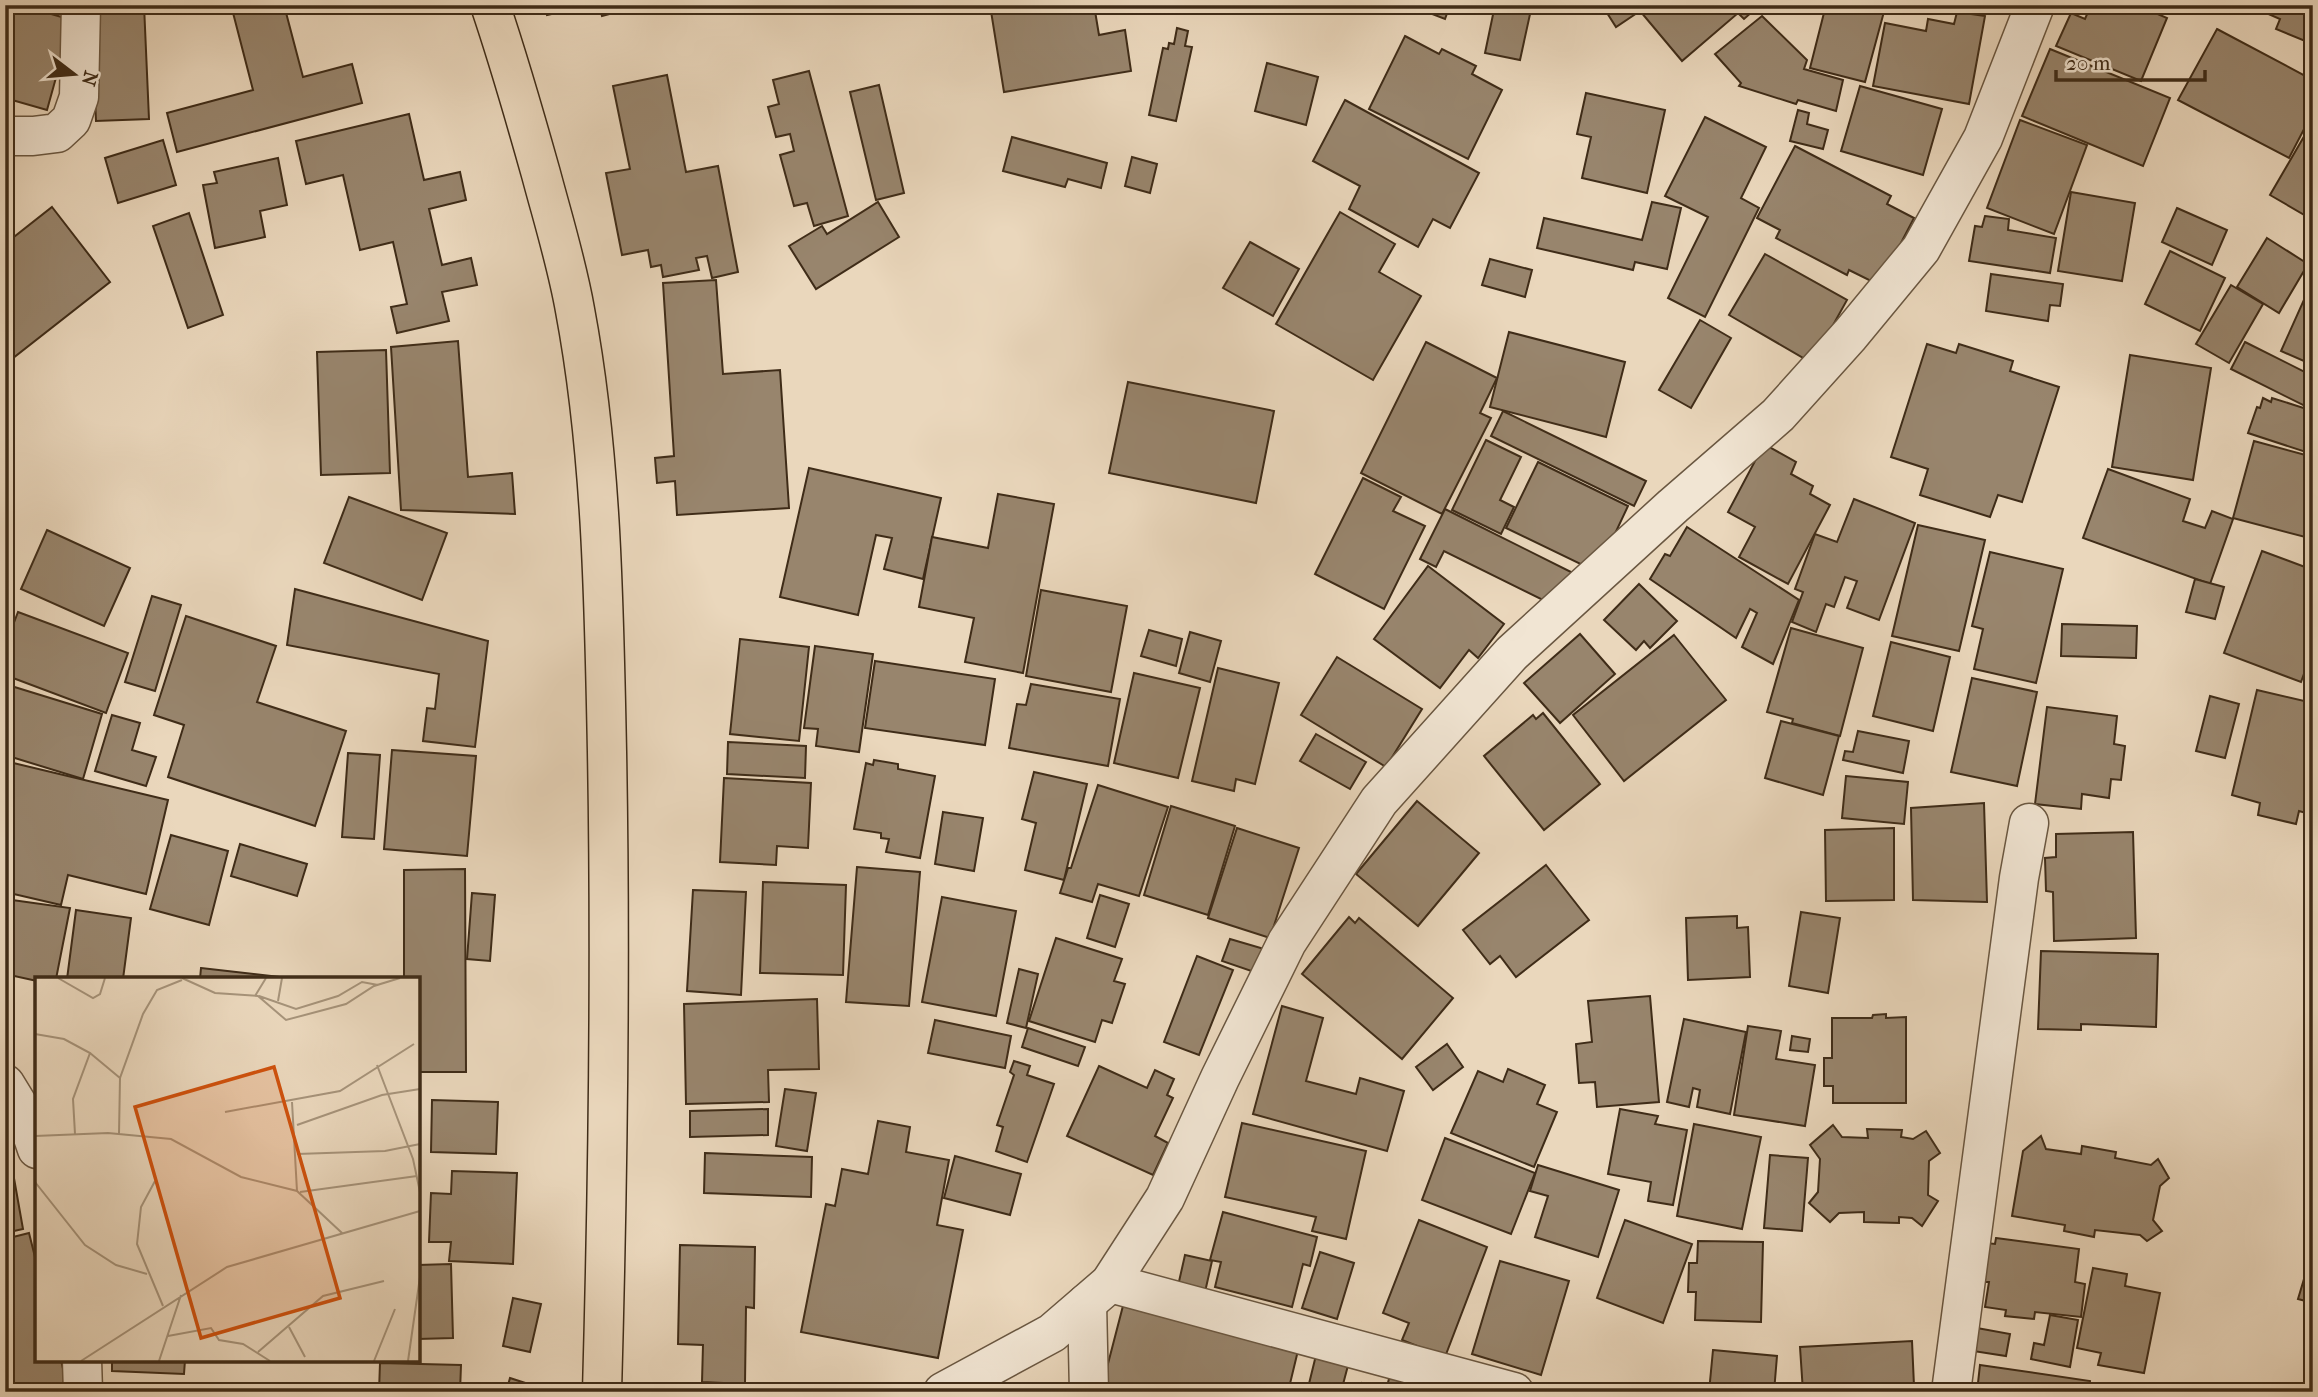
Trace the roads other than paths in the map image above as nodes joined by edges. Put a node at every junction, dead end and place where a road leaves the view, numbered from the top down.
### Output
1 (81, 5) edge
2 (490, 5) edge
3 (2035, 5) edge
4 (5, 136) edge
5 (2029, 823) dead end
6 (5, 1084) edge
7 (35, 1144) edge
8 (1098, 1293) junction
9 (82, 1362) edge
10 (1450, 1383) edge
11 (83, 1392) edge
12 (602, 1392) edge
13 (943, 1392) edge
14 (1089, 1392) edge
15 (1514, 1392) edge
16 (1951, 1392) edge

1 - 4 street
2 - 12 main road
3 - 8 street
5 - 16 street
6 - 7 street
8 - 10 street
8 - 13 street
8 - 14 street
9 - 11 street
10 - 15 street

